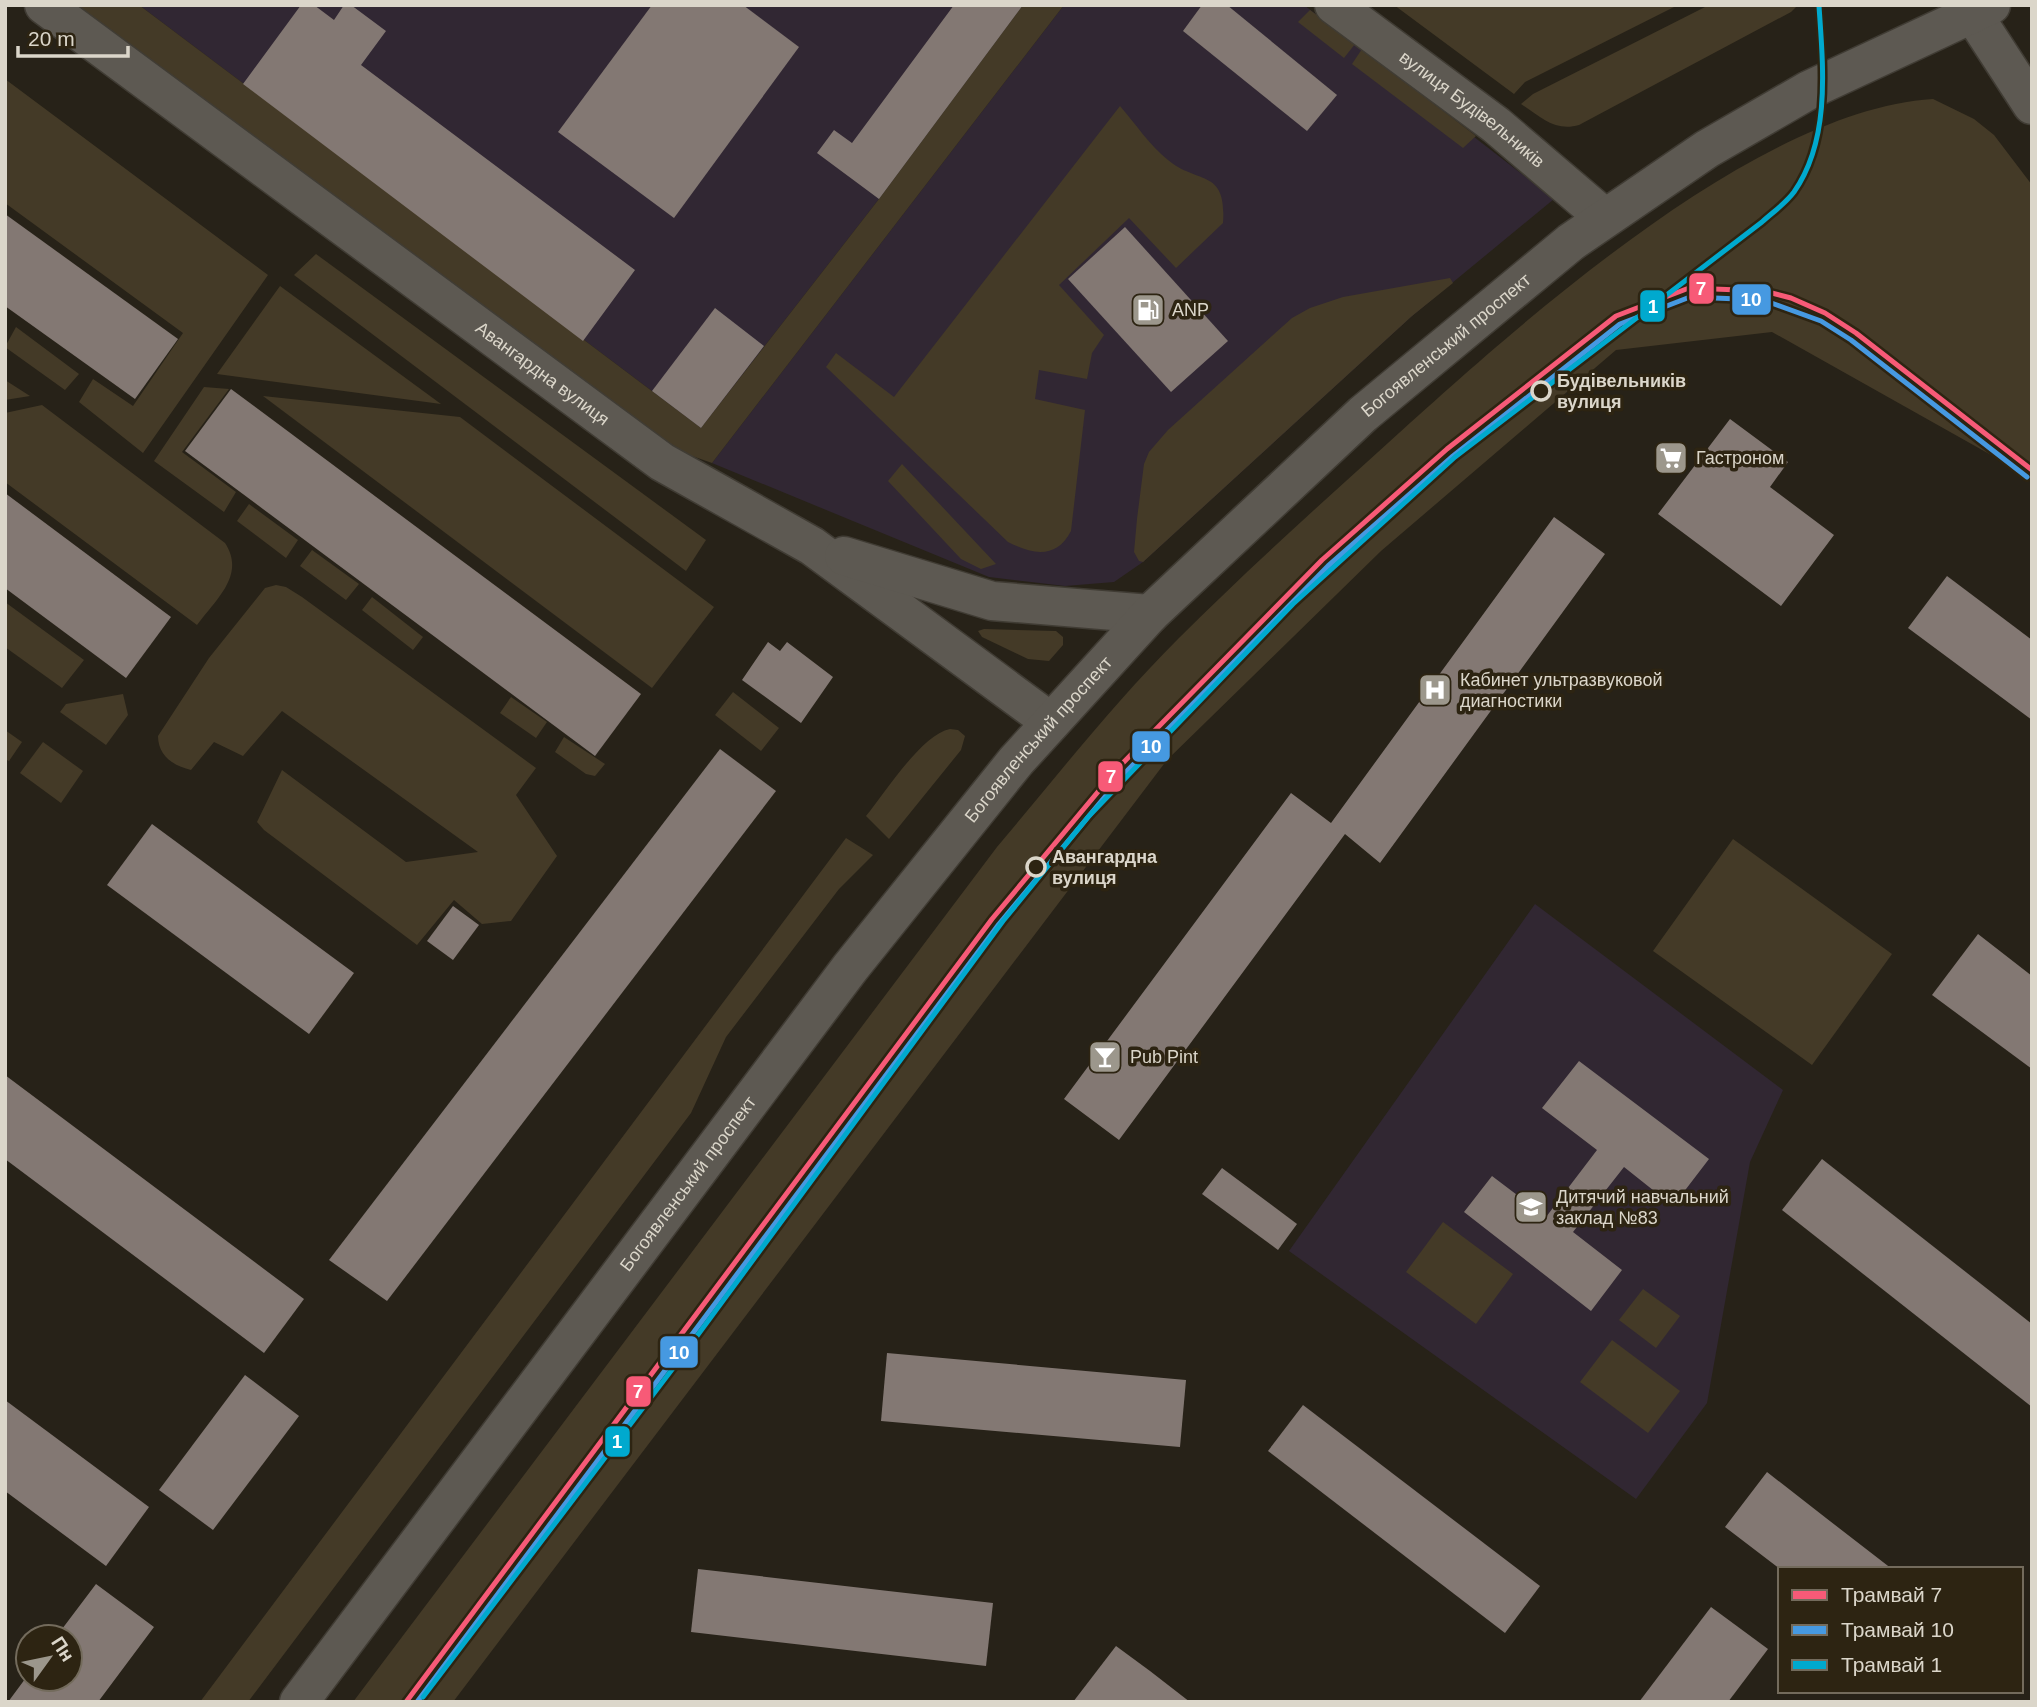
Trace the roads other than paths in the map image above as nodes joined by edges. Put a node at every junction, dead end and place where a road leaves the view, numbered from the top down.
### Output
1 (44, 5) edge
2 (1334, 5) edge
3 (1977, 8) edge
4 (2032, 105) edge
5 (1605, 218) junction
6 (812, 546) junction
7 (1150, 614) junction
8 (1051, 722) junction
9 (299, 1702) edge

1 - 6 main road, Авангардна вулиця
2 - 5 main road, вулиця Будівельників
3 - 4 main road
3 - 5 main road, Богоявленський проспект
5 - 7 main road, Богоявленський проспект
6 - 7 main road
6 - 8 main road, Авангардна вулиця
7 - 8 main road, Богоявленський проспект
8 - 9 main road, Богоявленський проспект

